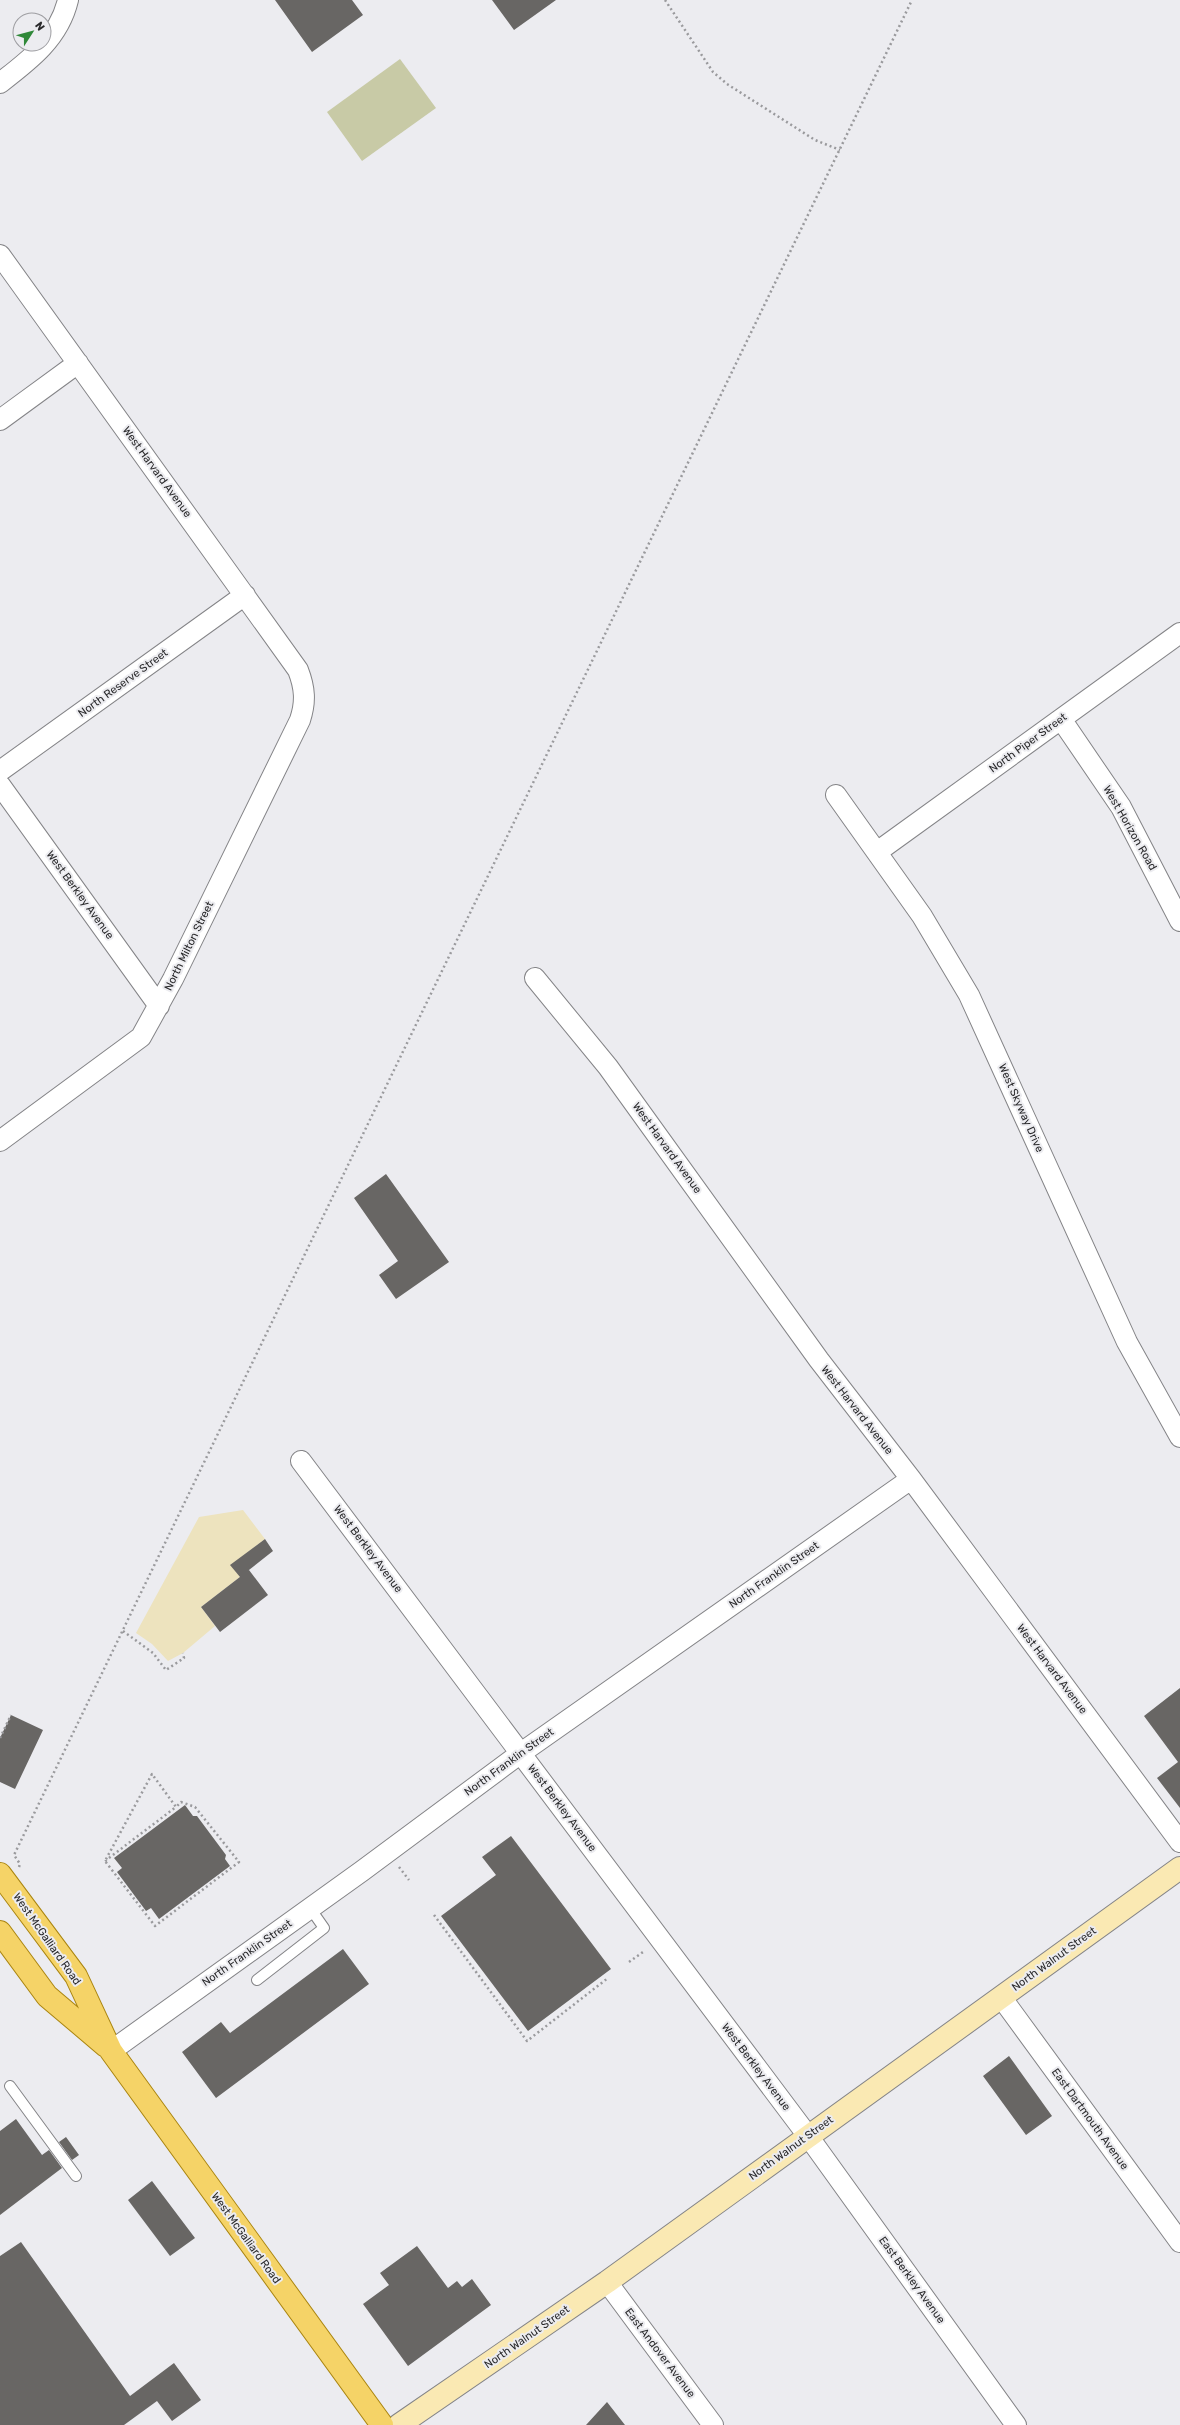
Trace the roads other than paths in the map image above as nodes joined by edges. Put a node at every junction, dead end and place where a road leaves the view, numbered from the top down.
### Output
1 (68, 0) edge
2 (0, 83) edge
3 (0, 254) edge
4 (78, 363) junction
5 (0, 420) edge
6 (245, 595) junction
7 (1180, 633) edge
8 (305, 695) joint
9 (1061, 719) junction
10 (0, 771) edge
11 (0, 785) edge
12 (836, 795) dead end
13 (877, 852) junction
14 (1180, 921) edge
15 (535, 978) dead end
16 (159, 1006) junction
17 (0, 1141) edge
18 (1180, 1437) edge
19 (301, 1461) dead end
20 (911, 1479) junction
21 (521, 1753) junction
22 (1180, 1842) edge
23 (1180, 1868) edge
24 (0, 1874) edge
25 (310, 1908) junction
26 (0, 1932) edge
27 (257, 1980) dead end
28 (1001, 1997) junction
29 (111, 2051) junction
30 (10, 2086) dead end
31 (808, 2136) junction
32 (76, 2176) dead end
33 (1180, 2242) edge
34 (607, 2282) junction
35 (382, 2425) edge
36 (399, 2425) edge
37 (713, 2425) edge
38 (1016, 2425) edge

1 - 2 street
3 - 4 street, West Harvard Avenue
4 - 5 street
4 - 6 street, West Harvard Avenue
6 - 8 street, West Harvard Avenue
6 - 10 street, North Reserve Street
7 - 9 street, North Piper Street
8 - 16 street, North Milton Street
9 - 13 street, North Piper Street
9 - 14 street, West Horizon Road
11 - 16 street, West Berkley Avenue
12 - 13 street, West Skyway Drive
13 - 18 street, West Skyway Drive
15 - 20 street, West Harvard Avenue
16 - 17 street, North Milton Street
19 - 21 street, West Berkley Avenue
20 - 21 street, North Franklin Street
20 - 22 street, West Harvard Avenue
21 - 25 street, North Franklin Street
21 - 31 street, West Berkley Avenue
23 - 28 main road, North Walnut Street
24 - 29 main road, West McGalliard Road
25 - 27 lane
25 - 29 street, North Franklin Street
26 - 29 main road, West McGalliard Road
28 - 31 main road, North Walnut Street
28 - 33 street, East Dartmouth Avenue
29 - 35 main road, West McGalliard Road
30 - 32 lane
31 - 34 main road, North Walnut Street
31 - 38 street, East Berkley Avenue
34 - 36 main road, North Walnut Street
34 - 37 street, East Andover Avenue

